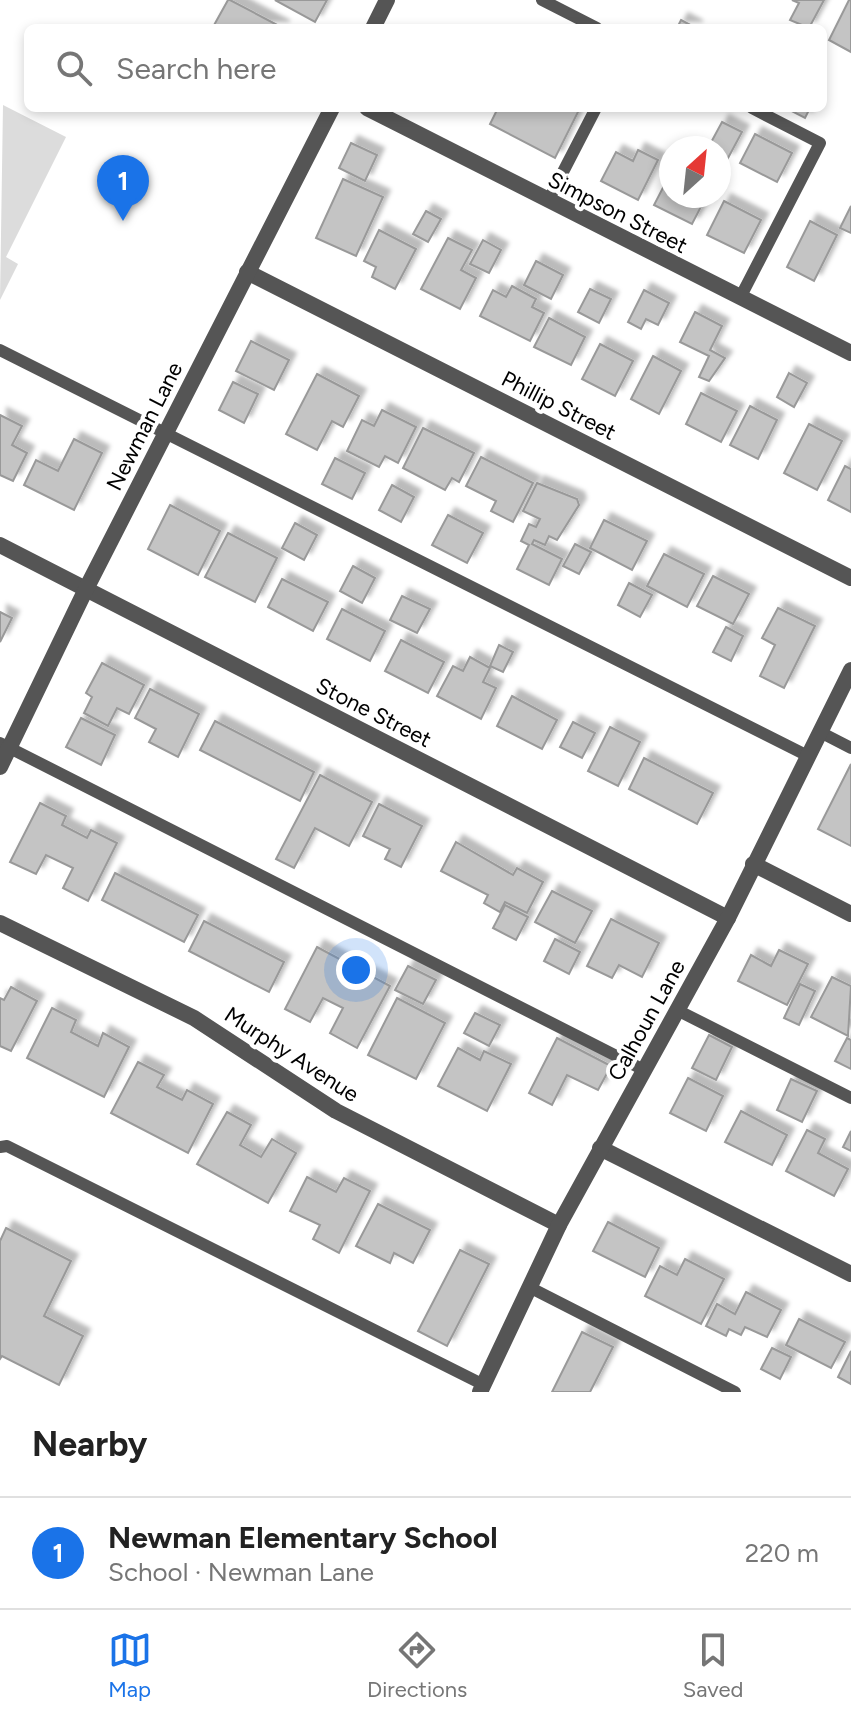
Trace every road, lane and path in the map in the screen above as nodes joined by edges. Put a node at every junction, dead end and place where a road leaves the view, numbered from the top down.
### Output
1 (387, 0) edge
2 (542, 0) edge
3 (375, 24) edge
4 (589, 24) edge
5 (330, 112) edge
6 (375, 112) edge
7 (594, 112) edge
8 (760, 112) edge
9 (548, 201) junction
10 (247, 272) junction
11 (740, 298) junction
12 (0, 350) edge
13 (851, 353) edge
14 (164, 434) junction
15 (0, 545) edge
16 (851, 578) edge
17 (86, 589) junction
18 (851, 670) edge
19 (820, 732) junction
20 (5, 745) edge
21 (851, 748) edge
22 (808, 756) junction
23 (0, 767) edge
24 (753, 864) junction
25 (851, 914) edge
26 (728, 918) junction
27 (0, 923) edge
28 (677, 1010) junction
29 (644, 1070) junction
30 (851, 1098) edge
31 (0, 1147) edge
32 (600, 1148) junction
33 (559, 1225) junction
34 (851, 1274) edge
35 (529, 1287) junction
36 (482, 1388) edge
37 (735, 1392) edge

1 - 3 street
2 - 4 lane
5 - 10 street, Newman Lane
6 - 9 street, Simpson Street
7 - 9 lane
8 - 11 lane
9 - 11 street, Simpson Street
10 - 14 street, Newman Lane
10 - 16 street, Phillip Street
11 - 13 street, Simpson Street
12 - 14 lane
14 - 17 street, Newman Lane
14 - 22 lane
15 - 17 street, Stone Street
17 - 20 street, Newman Lane
17 - 26 street, Stone Street
18 - 19 street, Calhoun Lane
19 - 21 lane
19 - 22 street, Calhoun Lane
20 - 23 street, Newman Lane
20 - 29 lane
22 - 24 street, Calhoun Lane
24 - 25 street
24 - 26 street, Calhoun Lane
26 - 28 street, Calhoun Lane
27 - 33 street, Murphy Avenue
28 - 29 street, Calhoun Lane
28 - 30 lane
29 - 32 street, Calhoun Lane
31 - 36 lane
32 - 33 street, Calhoun Lane
32 - 34 street
33 - 35 street, Calhoun Lane
35 - 36 street, Calhoun Lane
35 - 37 lane

